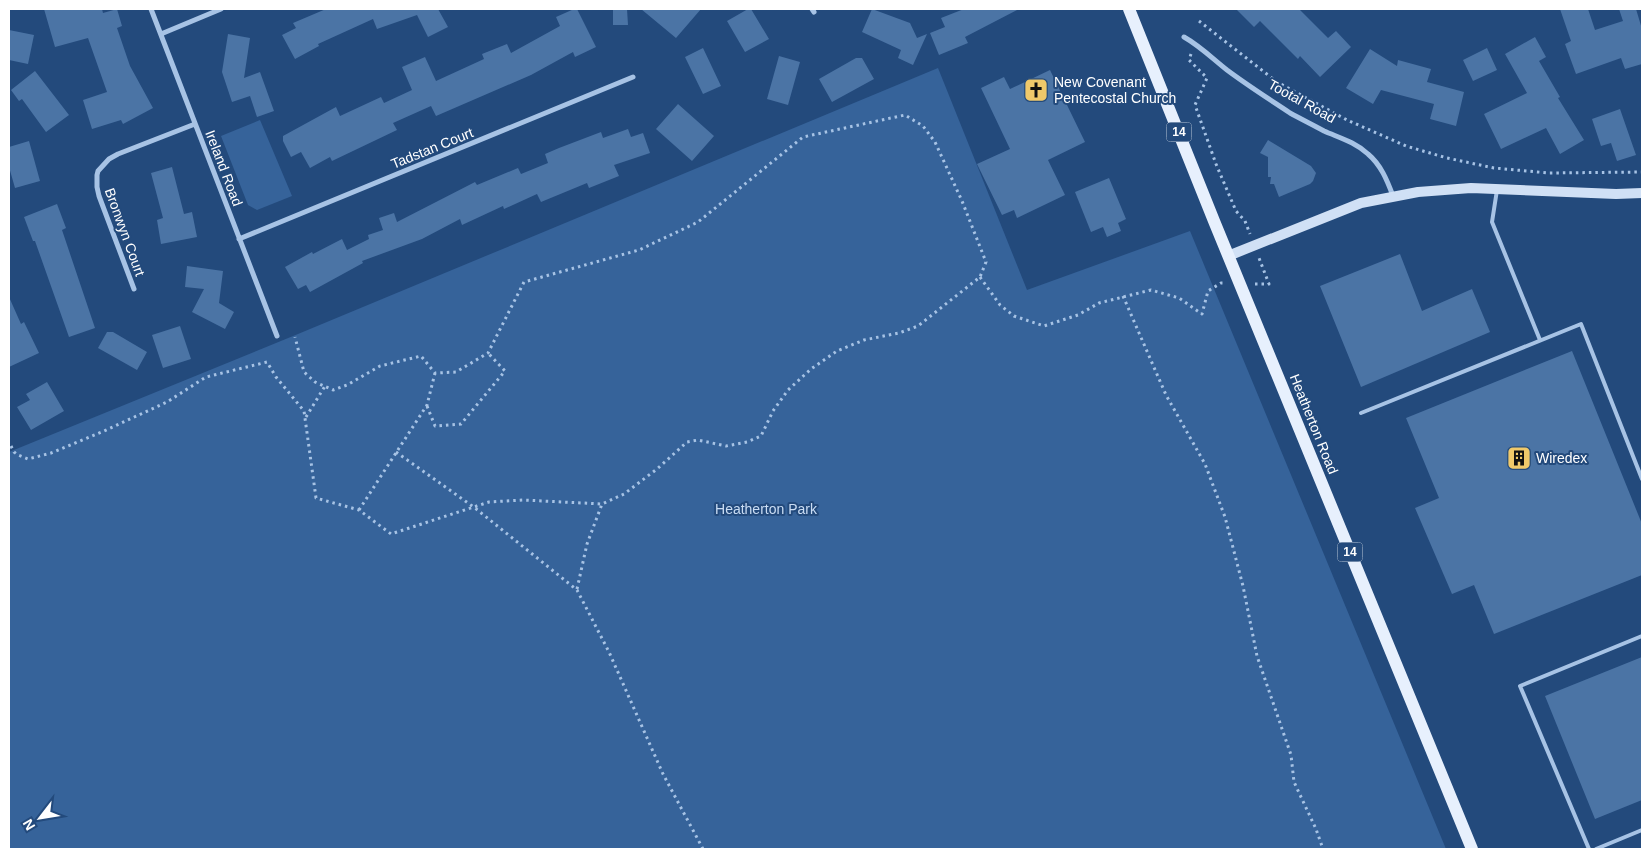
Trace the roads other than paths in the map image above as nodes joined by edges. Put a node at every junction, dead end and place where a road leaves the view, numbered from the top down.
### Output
1 (151, 9) edge
2 (220, 9) edge
3 (1129, 9) edge
4 (160, 34) junction
5 (1184, 37) dead end
6 (633, 78) dead end
7 (195, 124) junction
8 (1497, 189) junction
9 (1642, 193) edge
10 (1393, 196) junction
11 (239, 239) junction
12 (1228, 256) junction
13 (134, 289) dead end
14 (277, 336) dead end
15 (1540, 340) junction
16 (1361, 413) dead end
17 (1642, 479) edge
18 (1642, 636) edge
19 (1642, 830) edge
20 (1472, 849) edge
21 (1588, 849) edge
22 (1596, 849) edge

1 - 4 street, Ireland Road
2 - 4 street
3 - 12 main road, Heatherton Road / 14
4 - 7 street, Ireland Road
5 - 10 street, Tootal Road
6 - 11 street, Tadstan Court
7 - 11 street, Ireland Road
7 - 13 street, Bronwyn Court
8 - 9 main road
8 - 10 main road
8 - 15 lane
10 - 12 main road
11 - 14 street, Ireland Road
12 - 20 main road, Heatherton Road / 14
15 - 16 lane
15 - 17 lane
18 - 21 lane
19 - 22 lane

